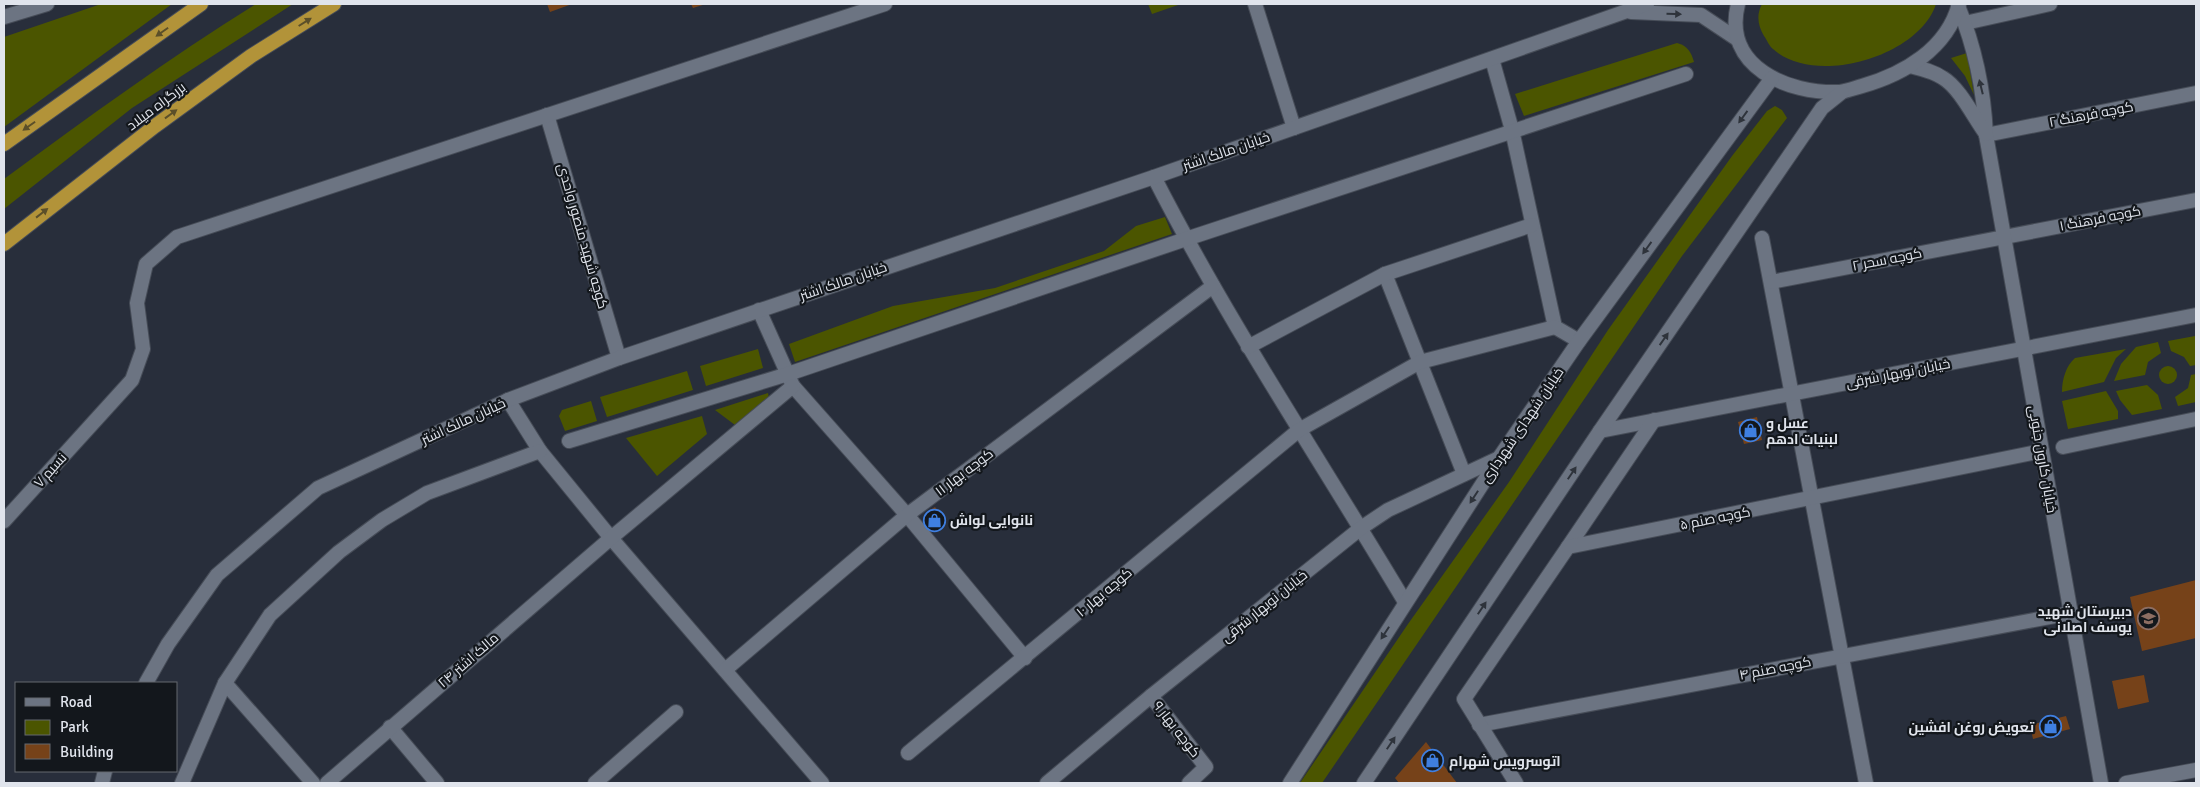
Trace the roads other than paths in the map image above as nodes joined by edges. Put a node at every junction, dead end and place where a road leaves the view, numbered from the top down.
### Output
1 (47, 4) edge
2 (202, 4) edge
3 (334, 4) edge
4 (885, 4) edge
5 (1255, 4) edge
6 (1647, 4) edge
7 (1738, 4) edge
8 (2050, 4) edge
9 (1958, 5) edge
10 (1625, 12) junction
11 (4, 17) edge
12 (1965, 23) junction
13 (1737, 39) junction
14 (1492, 59) junction
15 (1910, 66) junction
16 (1686, 74) dead end
17 (1772, 78) junction
18 (1842, 92) junction
19 (2196, 93) edge
20 (547, 115) junction
21 (1294, 128) junction
22 (1512, 130) junction
23 (1986, 135) junction
24 (4, 144) edge
25 (1154, 177) junction
26 (2196, 200) edge
27 (1532, 225) junction
28 (2004, 236) junction
29 (1762, 238) dead end
30 (1186, 239) junction
31 (4, 244) edge
32 (1385, 274) junction
33 (1770, 282) junction
34 (1213, 286) junction
35 (759, 310) junction
36 (2196, 315) edge
37 (1554, 327) junction
38 (1579, 341) junction
39 (1248, 347) junction
40 (2024, 348) junction
41 (619, 358) junction
42 (1420, 362) junction
43 (791, 380) junction
44 (1792, 394) junction
45 (508, 400) junction
46 (2196, 419) edge
47 (1654, 420) junction
48 (1299, 430) junction
49 (1600, 431) junction
50 (569, 441) dead end
51 (2062, 447) dead end
52 (540, 451) junction
53 (2042, 451) junction
54 (1499, 458) junction
55 (1464, 474) junction
56 (1811, 499) junction
57 (907, 515) junction
58 (4, 521) edge
59 (1361, 528) junction
60 (611, 538) junction
61 (1568, 547) junction
62 (1405, 602) junction
63 (2071, 613) junction
64 (1841, 655) junction
65 (1025, 658) junction
66 (725, 670) junction
67 (147, 682) edge
68 (224, 683) junction
69 (1151, 696) junction
70 (676, 712) dead end
71 (1480, 724) junction
72 (390, 727) junction
73 (908, 753) dead end
74 (2196, 770) edge
75 (1513, 782) edge
76 (182, 783) edge
77 (313, 783) edge
78 (327, 783) edge
79 (437, 783) edge
80 (595, 783) edge
81 (822, 783) edge
82 (1047, 783) edge
83 (1189, 783) edge
84 (1290, 783) edge
85 (1364, 783) edge
86 (1866, 783) edge
87 (2101, 783) edge
88 (2126, 783) edge

1 - 11 street
2 -> 24 highway
31 -> 3 highway, بزرگراه میلاد
4 - 20 street, نسیم ۷
5 - 21 street
6 - 10 street, خیابان مالک اشتر
7 - 13 street
8 - 12 street
9 - 12 street, خیابان کارون جنوبی
9 - 15 street
10 -> 13 street, خیابان مالک اشتر
10 - 14 street, خیابان مالک اشتر
23 -> 12 street, خیابان کارون جنوبی
13 - 17 street
14 - 21 street, خیابان مالک اشتر
14 - 22 street
15 - 18 street
15 - 23 street, خیابان کارون جنوبی
16 - 22 street
17 - 18 street
17 -> 38 street, خیابان شهدای شهرداری
49 -> 18 street
19 - 23 street, کوچه فرهنگ ۲
20 - 41 street, کوچه شهید منصور واحدی
20 - 58 street, نسیم ۷
21 - 25 street, خیابان مالک اشتر
22 - 27 street
22 - 30 street
23 - 28 street, خیابان کارون جنوبی
25 - 30 street
25 - 35 street, خیابان مالک اشتر
26 - 28 street, کوچه فرهنگ ۱
27 - 32 street
27 - 37 street
28 - 33 street, کوچه سحر ۲
28 - 40 street, خیابان کارون جنوبی
29 - 33 street
30 - 34 street
30 - 43 street
32 - 39 street
32 - 42 street
33 - 44 street
34 - 39 street
34 - 57 street, کوچه بهار ۱۱
35 - 41 street, خیابان مالک اشتر
35 - 43 street
36 - 40 street, خیابان نوبهار شرقی
37 - 38 street
37 - 42 street, کوچه بهار ۱۰
38 - 54 street, خیابان شهدای شهرداری
39 - 48 street
40 - 44 street, خیابان نوبهار شرقی
40 - 53 street, خیابان کارون جنوبی
41 - 45 street, خیابان مالک اشتر
42 - 48 street, کوچه بهار ۱۰
42 - 55 street
43 - 50 street
43 - 57 street
43 - 60 street, مالک اشتر ۲۴
44 - 47 street, خیابان نوبهار شرقی
44 - 56 street
45 - 52 street
45 - 67 street, خیابان مالک اشتر
46 - 51 street
47 - 49 street, خیابان نوبهار شرقی
47 - 61 street
48 - 59 street
48 - 65 street, کوچه بهار ۱۰
85 -> 49 street
52 - 60 street
52 - 68 street
53 - 56 street, کوچه صنم ۵
53 - 63 street, خیابان کارون جنوبی
54 - 55 street, خیابان نوبهار شرقی
54 -> 62 street, خیابان شهدای شهرداری
55 - 59 street, خیابان نوبهار شرقی
56 - 61 street, کوچه صنم ۵
56 - 64 street
57 - 65 street
57 - 66 street, کوچه بهار ۱۱
59 - 62 street
59 - 69 street, خیابان نوبهار شرقی
60 - 66 street
60 - 72 street, مالک اشتر ۲۴
61 - 71 street
62 -> 84 street, خیابان شهدای شهرداری
63 - 64 street, کوچه صنم ۴
63 - 87 street, خیابان کارون جنوبی
64 - 71 street, کوچه صنم ۴
64 - 86 street
65 - 73 street, کوچه بهار ۱۰
66 - 81 street
68 - 76 street
68 - 77 street
69 - 82 street, خیابان نوبهار شرقی
69 - 83 street, کوچه بهار ۹
70 - 80 street
71 - 75 street
72 - 78 street, مالک اشتر ۲۴
72 - 79 street
74 - 88 street

